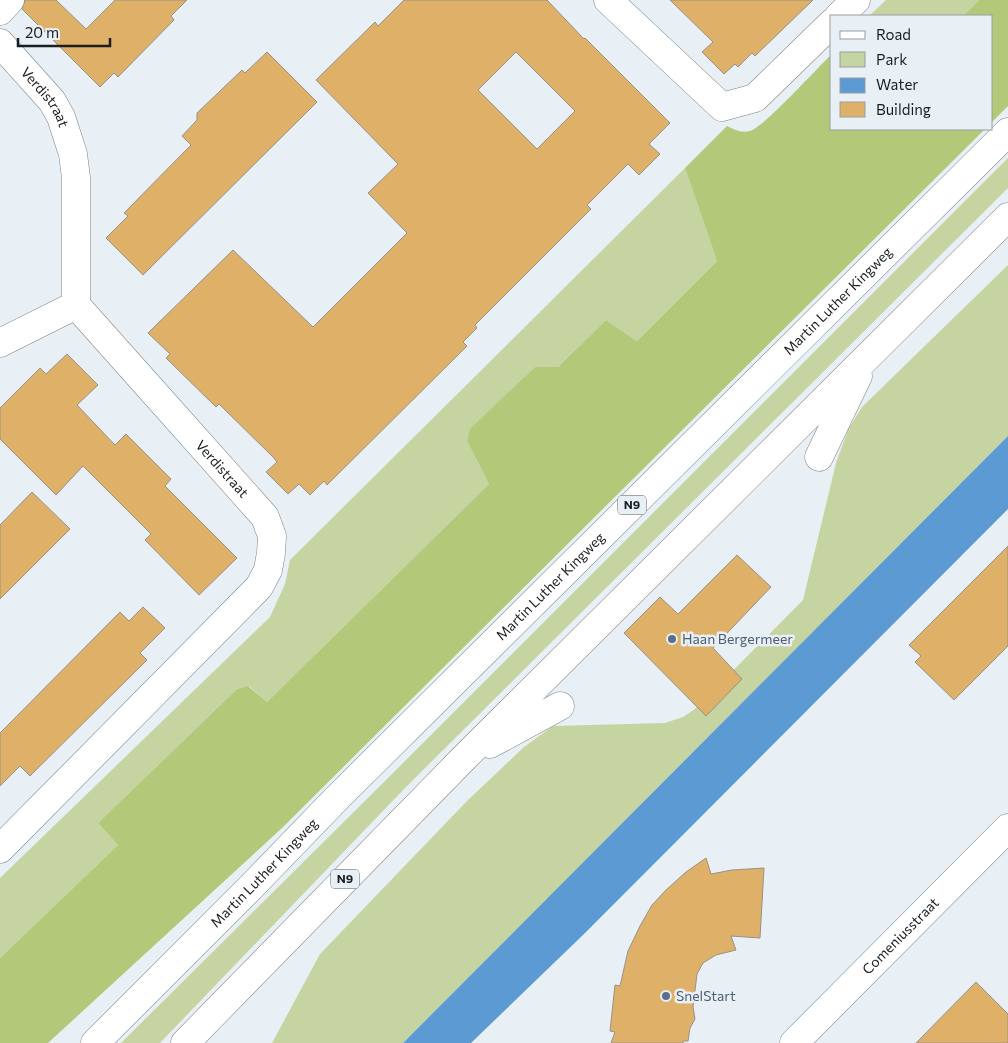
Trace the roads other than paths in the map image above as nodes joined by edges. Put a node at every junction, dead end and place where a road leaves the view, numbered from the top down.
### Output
1 (10, 0) edge
2 (608, 0) edge
3 (856, 0) edge
4 (0, 11) edge
5 (840, 15) edge
6 (830, 25) edge
7 (0, 43) edge
8 (1008, 132) edge
9 (1008, 217) edge
10 (76, 305) junction
11 (0, 343) edge
12 (867, 357) junction
13 (819, 457) dead end
14 (560, 706) dead end
15 (463, 759) junction
16 (1008, 828) edge
17 (0, 848) edge
18 (95, 1043) edge
19 (185, 1043) edge
20 (794, 1043) edge

1 - 4 main road
2 - 6 main road
3 - 5 main road
7 - 10 main road, Verdistraat
8 - 18 main road, Martin Luther Kingweg / N9
9 - 12 main road, N9
10 - 11 main road
10 - 17 main road, Verdistraat
12 - 13 main road, N9
12 - 15 main road, N9
14 - 15 main road, N9
15 - 19 main road, N9
16 - 20 main road, Comeniusstraat

